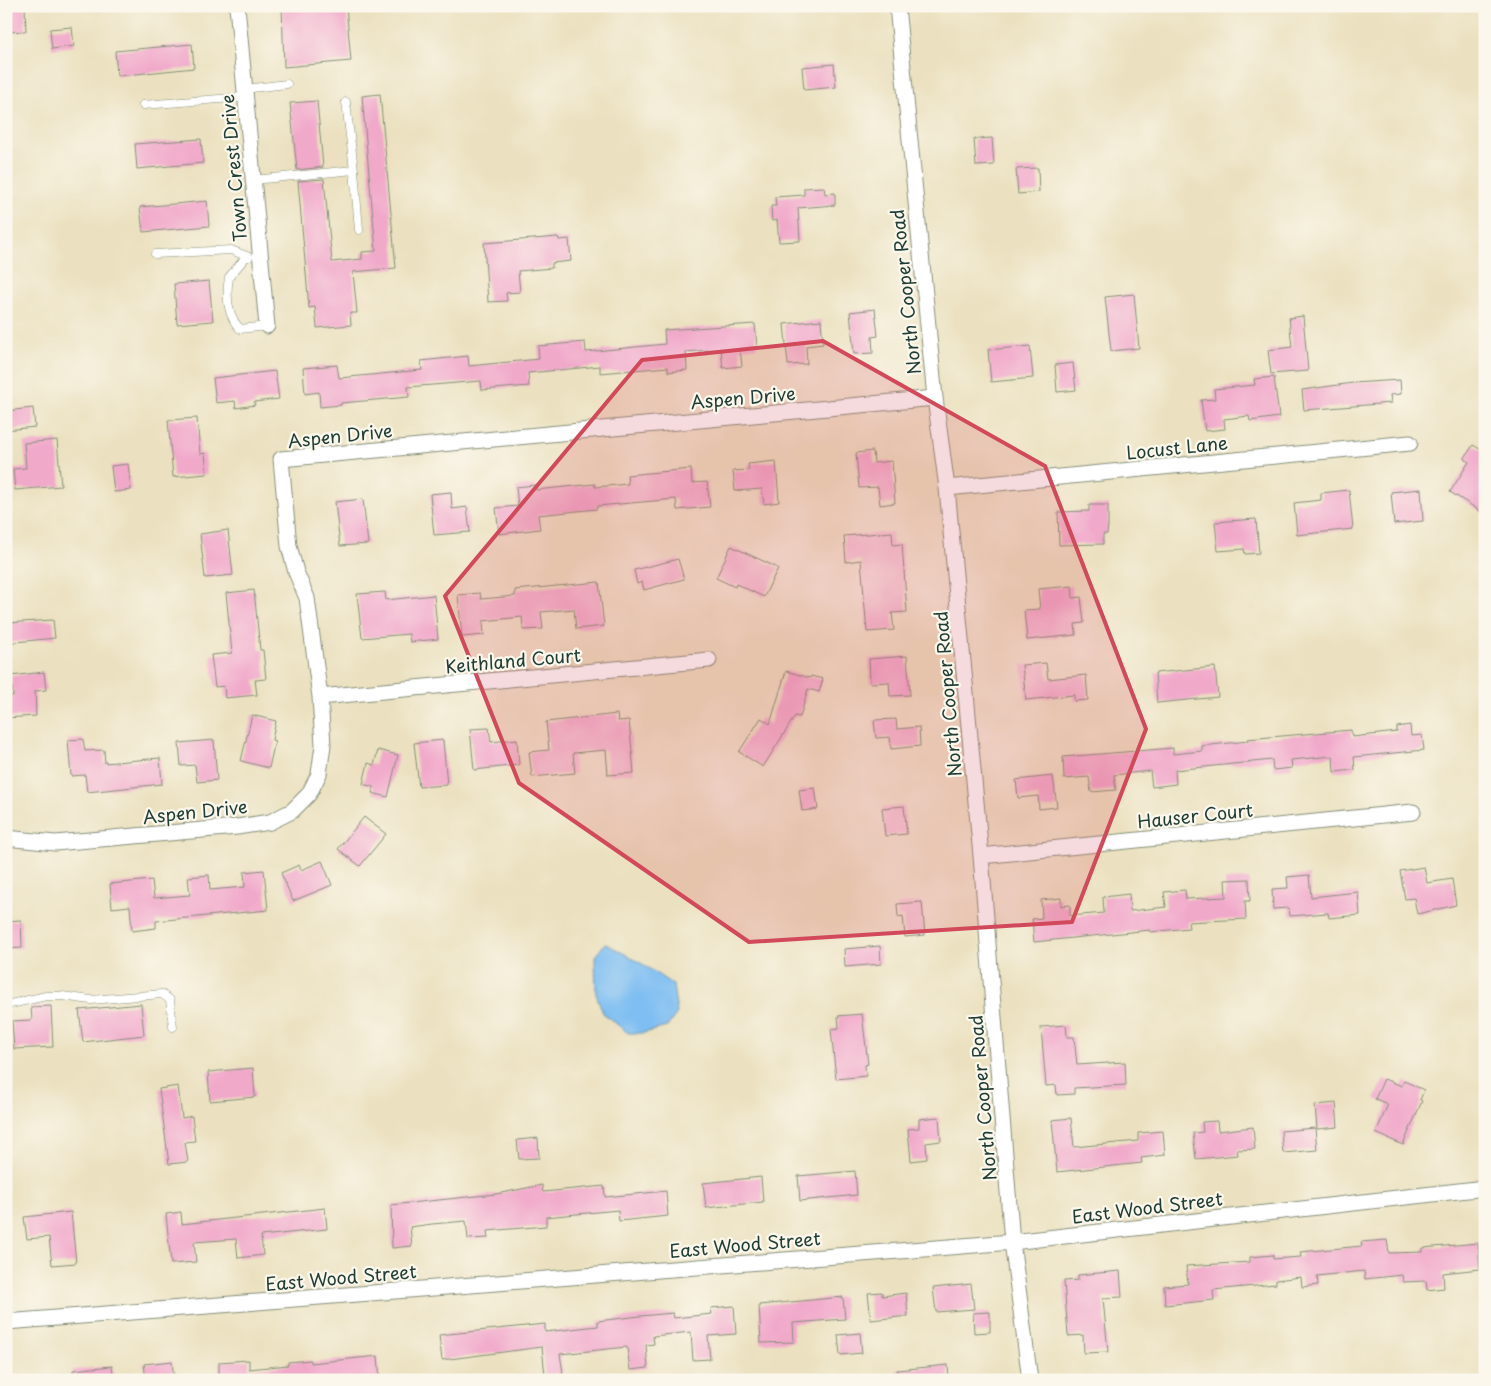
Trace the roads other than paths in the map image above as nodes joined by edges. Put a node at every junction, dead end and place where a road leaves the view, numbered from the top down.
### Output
1 (237, 6) edge
2 (897, 6) edge
3 (287, 84) dead end
4 (245, 93) junction
5 (346, 102) dead end
6 (143, 105) dead end
7 (354, 170) junction
8 (253, 180) junction
9 (359, 230) dead end
10 (155, 254) dead end
11 (253, 256) junction
12 (267, 326) joint
13 (935, 398) junction
14 (1410, 443) dead end
15 (947, 488) junction
16 (710, 660) dead end
17 (320, 697) junction
18 (1413, 812) dead end
19 (6, 838) edge
20 (981, 856) junction
21 (6, 1005) edge
22 (173, 1027) dead end
23 (1485, 1188) edge
24 (1012, 1242) junction
25 (6, 1322) edge
26 (1030, 1380) edge

1 - 4 street, Town Crest Drive
2 - 13 street, North Cooper Road
3 - 4 lane
4 - 6 lane
4 - 8 street, Town Crest Drive
5 - 7 lane
7 - 8 lane
7 - 9 lane
8 - 11 street, Town Crest Drive
10 - 11 lane
11 - 12 street, Town Crest Drive
11 - 12 lane
13 - 15 street, North Cooper Road
13 - 17 street, Aspen Drive
14 - 15 street, Locust Lane
15 - 20 street, North Cooper Road
16 - 17 street, Keithland Court
17 - 19 street, Aspen Drive
18 - 20 street, Hauser Court
20 - 24 street, North Cooper Road
21 - 22 lane
23 - 24 street, East Wood Street
24 - 25 street, East Wood Street
24 - 26 street, North Cooper Road

